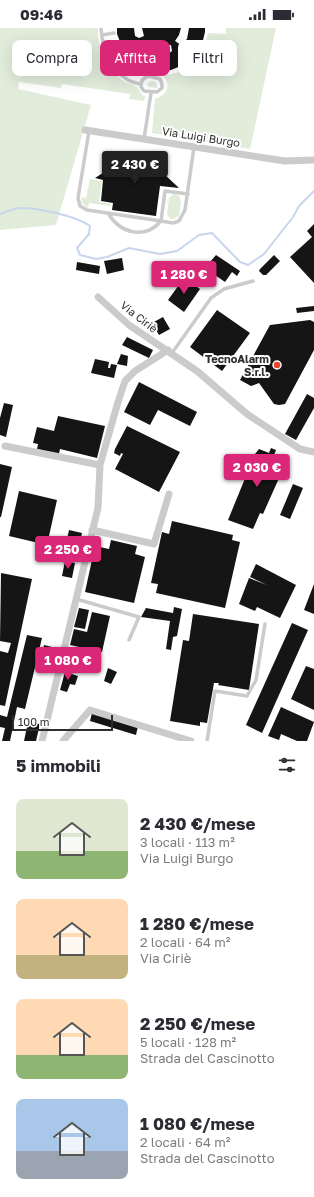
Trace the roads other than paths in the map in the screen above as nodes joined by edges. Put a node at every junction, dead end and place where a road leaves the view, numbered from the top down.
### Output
1 (101, 28) edge
2 (114, 33) dead end
3 (102, 35) junction
4 (141, 84) junction
5 (151, 93) junction
6 (87, 130) joint
7 (144, 139) junction
8 (194, 147) junction
9 (314, 160) edge
10 (188, 194) junction
11 (108, 213) junction
12 (161, 221) junction
13 (253, 281) dead end
14 (98, 297) dead end
15 (170, 351) junction
16 (5, 446) dead end
17 (314, 452) edge
18 (100, 465) junction
19 (169, 494) dead end
20 (92, 530) junction
21 (76, 599) junction
22 (265, 624) dead end
23 (129, 640) dead end
24 (42, 741) edge
25 (63, 741) edge
26 (191, 741) edge
27 (207, 741) edge

1 - 3 lane
2 - 3 lane
3 - 4 lane
4 - 5 lane
4 - 5 lane
5 - 7 lane
6 - 7 street, Via Luigi Burgo
6 - 11 lane
7 - 8 street, Via Luigi Burgo
8 - 9 street, Via Luigi Burgo
8 - 10 lane
10 - 12 lane
10 - 12 lane
11 - 12 lane
11 - 12 lane
13 - 15 lane
14 - 15 street, Via Ciriè
15 - 17 street, Via Ciriè
15 - 18 street
16 - 18 street
18 - 20 street
19 - 20 street
20 - 21 street
21 - 23 lane
21 - 24 street
22 - 27 lane
25 - 26 street

